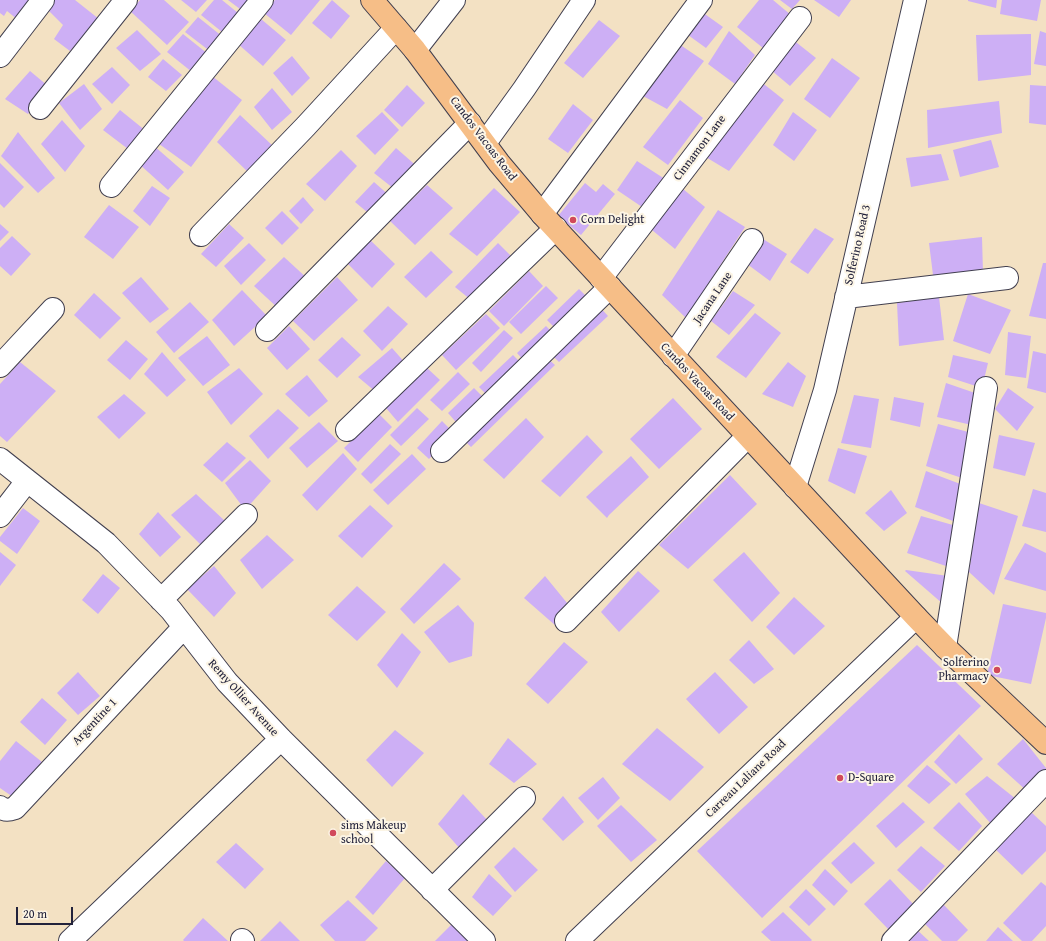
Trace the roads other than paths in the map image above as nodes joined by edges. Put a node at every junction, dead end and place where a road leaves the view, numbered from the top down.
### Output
1 (43, 0) edge
2 (126, 0) edge
3 (262, 0) edge
4 (372, 0) edge
5 (454, 0) edge
6 (584, 0) edge
7 (701, 0) edge
8 (915, 0) edge
9 (800, 18) dead end
10 (396, 28) junction
11 (416, 50) junction
12 (0, 56) edge
13 (40, 108) dead end
14 (470, 123) junction
15 (485, 143) junction
16 (111, 186) dead end
17 (549, 221) junction
18 (201, 235) dead end
19 (752, 240) dead end
20 (1007, 278) dead end
21 (605, 282) junction
22 (846, 297) junction
23 (53, 309) dead end
24 (268, 330) dead end
25 (673, 356) junction
26 (0, 366) edge
27 (986, 388) dead end
28 (347, 430) dead end
29 (748, 436) junction
30 (442, 451) dead end
31 (0, 459) edge
32 (27, 481) junction
33 (795, 487) junction
34 (246, 515) dead end
35 (0, 516) edge
36 (160, 600) junction
37 (916, 617) junction
38 (566, 621) dead end
39 (184, 627) junction
40 (944, 647) junction
41 (280, 739) junction
42 (1046, 743) edge
43 (1046, 781) edge
44 (524, 798) dead end
45 (1, 808) edge
46 (432, 890) junction
47 (70, 941) edge
48 (484, 941) edge
49 (577, 941) edge
50 (893, 941) edge

1 - 12 street
2 - 13 street
3 - 16 street
4 - 10 main road, Candos Vacoas Road
5 - 11 street
6 - 15 street
7 - 17 street
8 - 22 street, Solferino Road 3
9 - 21 street, Cinnamon Lane
10 - 11 main road, Candos Vacoas Road
10 - 18 street
11 - 14 main road, Candos Vacoas Road
14 - 15 main road, Candos Vacoas Road
14 - 24 street
15 - 17 main road, Candos Vacoas Road
17 - 21 main road, Candos Vacoas Road
17 - 28 street
19 - 25 street, Jacana Lane
20 - 22 street
21 - 25 main road, Candos Vacoas Road
21 - 30 street, Cinnamon Lane
22 - 33 street, Solferino Road 3
23 - 26 street
25 - 29 main road, Candos Vacoas Road
27 - 40 street
29 - 33 main road, Candos Vacoas Road
29 - 38 street
31 - 32 street, Remy Ollier Avenue
32 - 35 street
32 - 36 street, Remy Ollier Avenue
33 - 37 main road, Candos Vacoas Road
34 - 36 street
36 - 39 street, Remy Ollier Avenue
37 - 40 main road, Candos Vacoas Road
37 - 49 street, Carreau Laliane Road
39 - 41 street, Remy Ollier Avenue
39 - 45 street, Argentine 1
40 - 42 main road, Candos Vacoas Road
41 - 46 street, Remy Ollier Avenue
41 - 47 street
43 - 50 street
44 - 46 street
46 - 48 street, Remy Ollier Avenue

